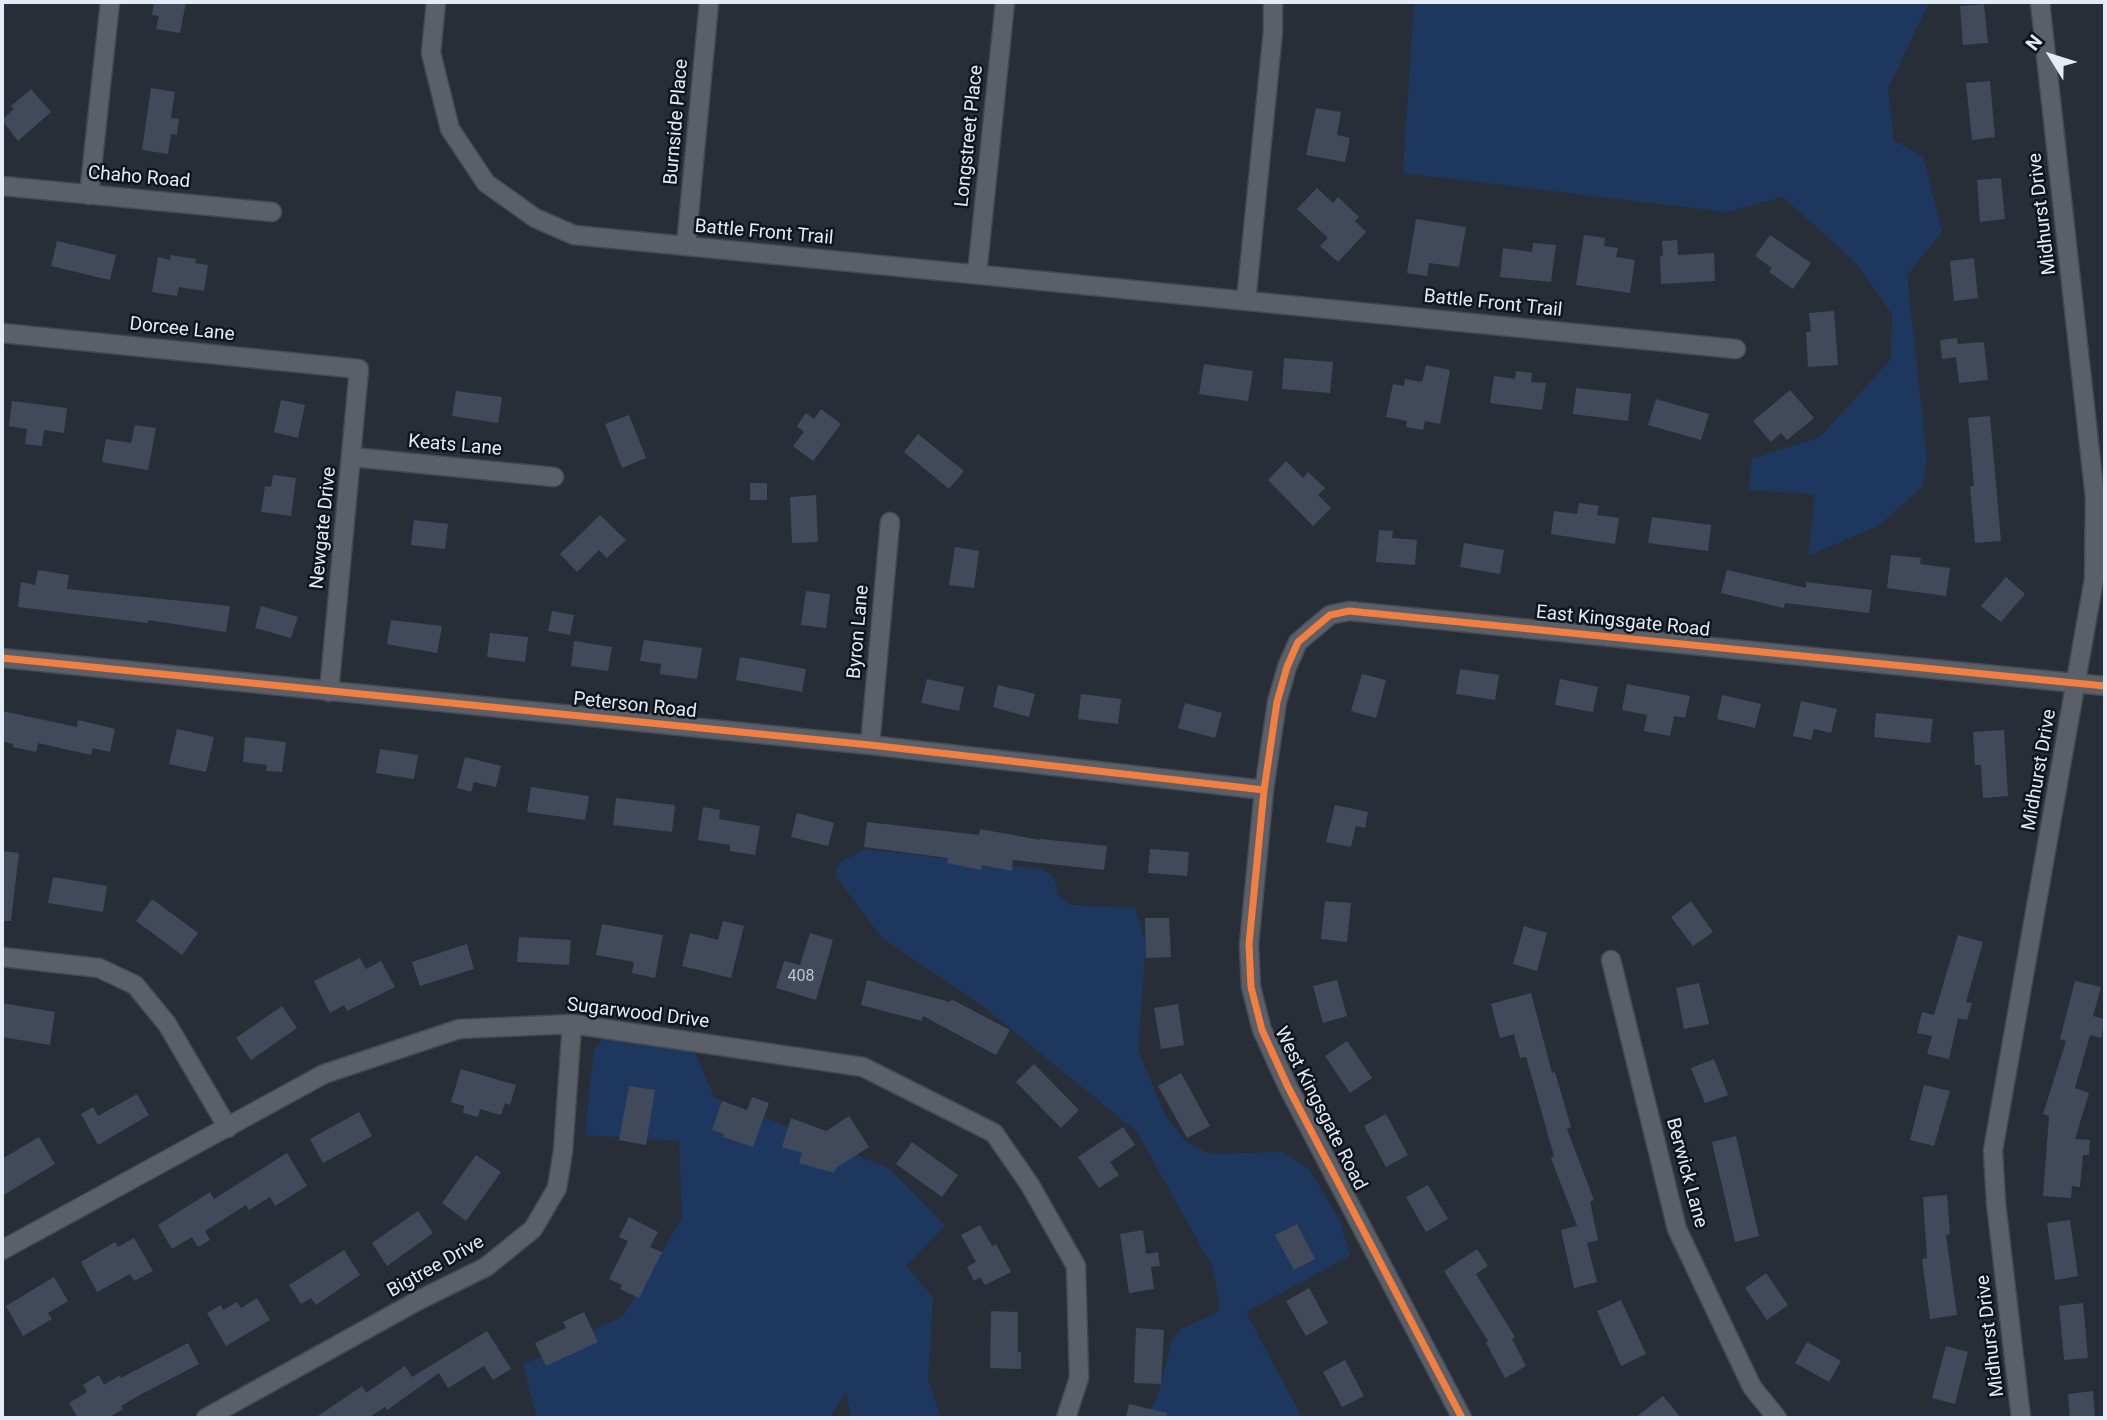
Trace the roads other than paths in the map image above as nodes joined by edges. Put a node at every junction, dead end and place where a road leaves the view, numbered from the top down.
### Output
1 (110, 2) edge
2 (436, 2) edge
3 (709, 2) edge
4 (1005, 2) edge
5 (1273, 2) edge
6 (2040, 2) edge
7 (2, 186) edge
8 (89, 195) junction
9 (272, 212) dead end
10 (686, 246) junction
11 (977, 274) junction
12 (1246, 301) junction
13 (2, 332) edge
14 (1736, 349) dead end
15 (359, 369) joint
16 (352, 457) junction
17 (554, 477) dead end
18 (890, 522) dead end
19 (2, 658) edge
20 (2077, 684) junction
21 (2105, 686) edge
22 (329, 692) junction
23 (870, 745) junction
24 (1264, 790) junction
25 (2, 957) edge
26 (1611, 960) dead end
27 (572, 1024) junction
28 (228, 1128) junction
29 (2, 1250) edge
30 (206, 1418) edge
31 (1066, 1418) edge
32 (1462, 1418) edge
33 (1777, 1418) edge
34 (2021, 1418) edge

1 - 8 street
2 - 10 street, Battle Front Trail
3 - 10 street, Burnside Place
4 - 11 street, Longstreet Place
5 - 12 street
6 - 20 street, Midhurst Drive
7 - 8 street, Chaho Road
8 - 9 street, Chaho Road
10 - 11 street, Battle Front Trail
11 - 12 street, Battle Front Trail
12 - 14 street, Battle Front Trail
13 - 15 street, Dorcee Lane
15 - 16 street, Newgate Drive
16 - 17 street, Keats Lane
16 - 22 street, Newgate Drive
18 - 23 street, Byron Lane
19 - 22 street, Peterson Road
20 - 21 street, East Kingsgate Road
20 - 24 street, East Kingsgate Road
20 - 34 street, Midhurst Drive
22 - 23 street, Peterson Road
23 - 24 street, Peterson Road
24 - 32 street, West Kingsgate Road
25 - 28 street
26 - 33 street, Berwick Lane
27 - 28 street, Sugarwood Drive
27 - 30 street, Bigtree Drive
27 - 31 street, Sugarwood Drive
28 - 29 street, Sugarwood Drive

